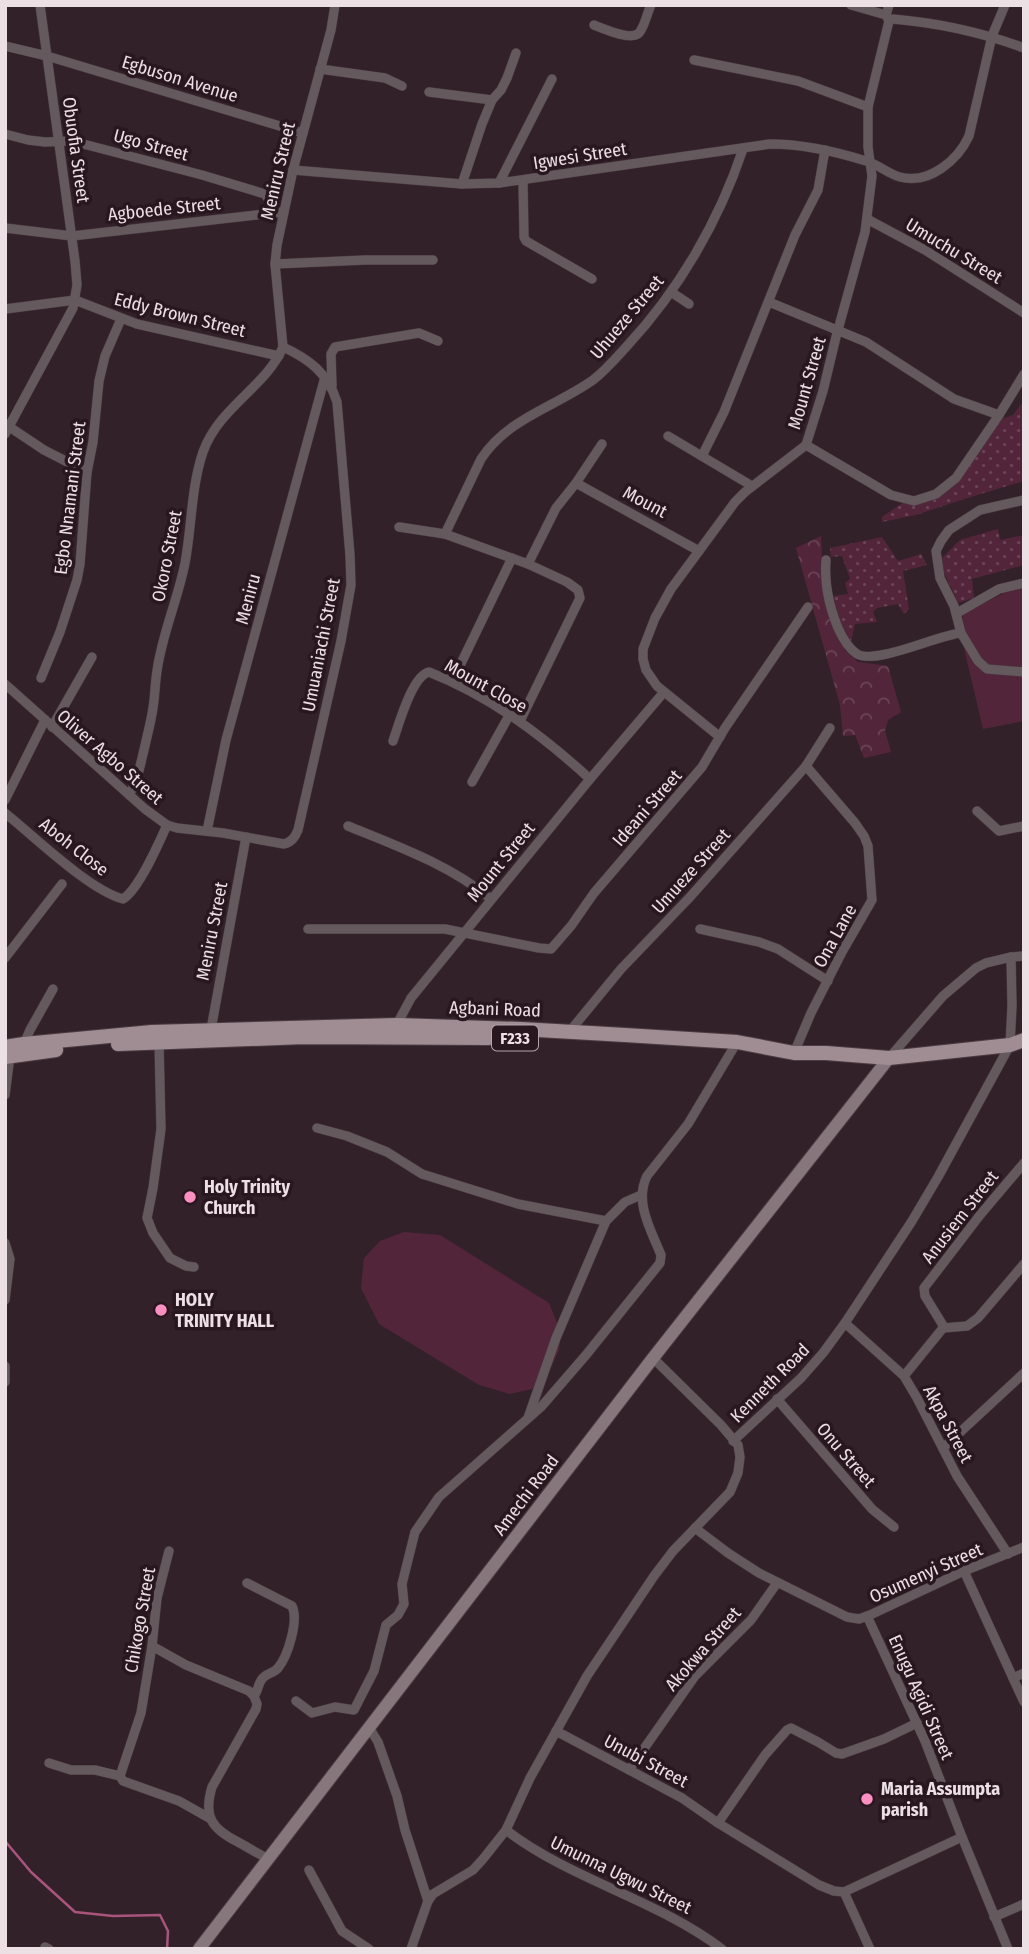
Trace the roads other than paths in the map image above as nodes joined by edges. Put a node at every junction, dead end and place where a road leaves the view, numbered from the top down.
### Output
1 (40, 5) edge
2 (335, 5) edge
3 (651, 5) edge
4 (851, 5) edge
5 (1005, 5) edge
6 (888, 14) edge
7 (594, 26) dead end
8 (992, 36) junction
9 (5, 46) edge
10 (1024, 48) edge
11 (516, 53) dead end
12 (47, 56) junction
13 (694, 60) dead end
14 (320, 69) junction
15 (552, 79) dead end
16 (402, 86) dead end
17 (429, 92) dead end
18 (492, 100) junction
19 (868, 107) junction
20 (303, 133) junction
21 (5, 134) edge
22 (59, 141) junction
23 (743, 149) junction
24 (825, 150) junction
25 (869, 161) junction
26 (293, 170) junction
27 (523, 181) junction
28 (499, 183) junction
29 (462, 184) junction
30 (280, 212) junction
31 (867, 219) junction
32 (5, 228) edge
33 (72, 236) junction
34 (433, 260) dead end
35 (275, 264) junction
36 (592, 279) dead end
37 (671, 292) junction
38 (769, 302) junction
39 (74, 304) junction
40 (689, 304) dead end
41 (5, 309) edge
42 (1024, 313) edge
43 (121, 319) junction
44 (838, 332) junction
45 (438, 341) dead end
46 (281, 351) junction
47 (1024, 374) edge
48 (325, 377) junction
49 (332, 387) junction
50 (999, 415) junction
51 (6, 428) edge
52 (668, 436) dead end
53 (602, 444) dead end
54 (806, 445) junction
55 (702, 456) junction
56 (87, 472) junction
57 (576, 483) junction
58 (752, 486) junction
59 (1024, 500) edge
60 (399, 527) dead end
61 (445, 534) junction
62 (699, 551) junction
63 (512, 558) junction
64 (826, 560) dead end
65 (528, 564) junction
66 (1024, 583) edge
67 (808, 607) dead end
68 (957, 613) junction
69 (961, 633) junction
70 (92, 657) dead end
71 (1024, 672) edge
72 (41, 678) dead end
73 (452, 682) junction
74 (5, 684) edge
75 (664, 692) junction
76 (510, 714) junction
77 (520, 721) junction
78 (48, 723) junction
79 (830, 728) dead end
80 (720, 737) junction
81 (393, 741) dead end
82 (806, 766) junction
83 (590, 779) junction
84 (472, 782) dead end
85 (129, 795) junction
86 (5, 800) edge
87 (977, 811) dead end
88 (5, 814) edge
89 (167, 825) junction
90 (348, 825) dead end
91 (1024, 826) edge
92 (206, 831) junction
93 (246, 838) junction
94 (62, 884) dead end
95 (491, 899) junction
96 (308, 929) dead end
97 (700, 929) dead end
98 (463, 934) junction
99 (1024, 956) edge
100 (1010, 957) junction
101 (5, 958) edge
102 (828, 981) junction
103 (53, 989) dead end
104 (393, 1031) junction
105 (570, 1031) junction
106 (210, 1035) junction
107 (159, 1042) junction
108 (24, 1044) junction
109 (1016, 1045) edge
110 (735, 1046) junction
111 (7, 1053) edge
112 (794, 1053) junction
113 (886, 1062) junction
114 (5, 1095) edge
115 (317, 1128) dead end
116 (1024, 1163) edge
117 (641, 1195) junction
118 (606, 1221) junction
119 (5, 1242) edge
120 (1024, 1264) edge
121 (194, 1267) dead end
122 (5, 1300) edge
123 (845, 1322) junction
124 (944, 1327) junction
125 (653, 1358) junction
126 (5, 1366) edge
127 (1024, 1373) edge
128 (904, 1376) junction
129 (5, 1382) edge
130 (777, 1399) junction
131 (527, 1419) junction
132 (733, 1441) junction
133 (943, 1448) junction
134 (894, 1527) dead end
135 (695, 1528) junction
136 (1024, 1548) edge
137 (169, 1551) dead end
138 (1008, 1554) junction
139 (964, 1571) junction
140 (247, 1583) dead end
141 (778, 1583) junction
142 (867, 1616) junction
143 (152, 1646) junction
144 (1024, 1673) edge
145 (1013, 1678) junction
146 (254, 1696) junction
147 (296, 1702) dead end
148 (1024, 1702) edge
149 (917, 1723) junction
150 (370, 1728) junction
151 (556, 1731) junction
152 (50, 1763) dead end
153 (629, 1770) junction
154 (120, 1776) junction
155 (211, 1819) junction
156 (718, 1823) junction
157 (506, 1830) junction
158 (962, 1837) junction
159 (269, 1859) junction
160 (309, 1870) dead end
161 (844, 1892) junction
162 (428, 1901) junction
163 (1024, 1904) edge
164 (994, 1917) junction
165 (200, 1948) edge
166 (369, 1949) edge
167 (411, 1949) edge
168 (722, 1949) edge
169 (870, 1949) edge
170 (1008, 1949) edge

1 - 12 street, Obuofia Street
2 - 14 street, Meniru Street
3 - 7 street
4 - 6 street
5 - 8 street
6 - 8 street
6 - 19 street, Mount Street
8 - 10 street
8 - 25 street, Igwesi Street
9 - 12 street, Egbuson Avenue
11 - 18 street
12 - 20 street, Egbuson Avenue
12 - 22 street, Obuofia Street
13 - 19 street
14 - 16 street
14 - 20 street, Meniru Street
15 - 28 street
17 - 18 street
18 - 29 street
19 - 25 street, Mount Street
20 - 26 street, Meniru Street
21 - 22 street, Ugo Street
22 - 30 street, Ugo Street
22 - 33 street, Obuofia Street
23 - 24 street, Igwesi Street
23 - 27 street, Igwesi Street
23 - 37 street, Uhueze Street
24 - 25 street, Igwesi Street
24 - 38 street
25 - 31 street, Mount Street
26 - 29 street, Igwesi Street
26 - 30 street, Meniru Street
27 - 28 street, Igwesi Street
27 - 36 street
28 - 29 street, Igwesi Street
30 - 33 street, Agboede Street
30 - 35 street, Meniru Street
31 - 42 street, Umuchu Street
31 - 44 street, Mount Street
32 - 33 street, Agboede Street
33 - 39 street, Obuofia Street
34 - 35 street
35 - 46 street, Meniru Street
37 - 40 street
37 - 61 street, Uhueze Street
38 - 44 street
38 - 55 street
39 - 41 street, Eddy Brown Street
39 - 43 street, Eddy Brown Street
39 - 51 street
43 - 46 street, Eddy Brown Street
43 - 56 street, Egbo Nnamani Street
44 - 50 street
44 - 54 street, Mount Street
45 - 49 street
46 - 48 street, Umuaniachi Street
46 - 85 street, Okoro Street
47 - 50 street
48 - 49 street, Umuaniachi Street
48 - 92 street, Meniru
49 - 93 street, Umuaniachi Street
50 - 54 street
51 - 56 street
52 - 55 street
53 - 57 street
54 - 58 street, Mount Street
55 - 58 street
56 - 72 street, Egbo Nnamani Street
57 - 62 street, Mount
57 - 65 street
58 - 62 street, Mount Street
59 - 68 street
60 - 61 street
61 - 63 street
62 - 75 street, Mount Street
63 - 65 street
63 - 73 street
64 - 69 street
65 - 77 street
66 - 68 street
67 - 80 street, Ideani Street
68 - 69 street
69 - 71 street
70 - 78 street
73 - 76 street, Mount Close
73 - 81 street, Mount Close
74 - 78 street, Oliver Agbo Street
75 - 80 street, Mount Street
75 - 83 street, Mount Street
76 - 77 street, Mount Close
76 - 84 street
77 - 83 street, Mount Close
78 - 85 street, Oliver Agbo Street
78 - 86 street
79 - 82 street, Umueze Street
80 - 98 street, Ideani Street
82 - 102 street, Ona Lane
82 - 105 street, Umueze Street
83 - 95 street, Mount Street
85 - 89 street, Oliver Agbo Street
87 - 91 street
88 - 89 street, Aboh Close
89 - 92 street, Oliver Agbo Street
90 - 95 street
92 - 93 street, Oliver Agbo Street
93 - 106 street, Meniru Street
94 - 101 street
95 - 98 street, Mount Street
96 - 98 street
97 - 102 street
98 - 104 street, Mount Street
99 - 100 street
100 - 109 street
100 - 113 street
102 - 112 street, Ona Lane
103 - 108 street
104 - 105 main road, Agbani Road / F233
104 - 106 main road, Agbani Road / F233
104 - 110 main road, Agbani Road / F233
105 - 110 main road, Agbani Road / F233
106 - 107 main road, Agbani Road / F233
106 - 108 main road, Agbani Road / F233
107 - 111 main road, Agbani Road / F233
107 - 121 street
108 - 111 main road, Agbani Road / F233
109 - 113 main road, Agbani Road / F233
109 - 123 street, Kenneth Road
110 - 112 main road, Agbani Road / F233
110 - 113 main road, Agbani Road / F233
110 - 117 street
111 - 114 street
112 - 113 main road, Agbani Road / F233
113 - 125 main road, Amechi Road
115 - 118 street
116 - 124 street, Anusiem Street
117 - 118 street
117 - 131 street
118 - 131 street
119 - 122 street
120 - 124 street
123 - 128 street, Akpa Street
123 - 130 street, Kenneth Road
124 - 128 street
125 - 132 street
125 - 150 main road, Amechi Road
126 - 129 street
127 - 133 street
128 - 133 street, Akpa Street
130 - 132 street, Kenneth Road
130 - 134 street, Onu Street
131 - 147 street
132 - 135 street, Kenneth Road
133 - 138 street, Akpa Street
135 - 141 street, Osumenyi Street
135 - 151 street, Kenneth Road
136 - 138 street, Osumenyi Street
137 - 143 street, Chikogo Street
138 - 139 street, Osumenyi Street
139 - 142 street, Osumenyi Street
139 - 145 street
140 - 146 street
141 - 142 street, Osumenyi Street
141 - 153 street, Akokwa Street
142 - 149 street, Enugu Agidi Street
143 - 146 street
143 - 154 street, Chikogo Street
144 - 145 street
145 - 148 street
146 - 155 street
149 - 156 street
149 - 158 street, Enugu Agidi Street
150 - 159 main road, Amechi Road
150 - 162 street
151 - 153 street, Unubi Street
151 - 157 street, Kenneth Road
152 - 154 street
153 - 156 street, Unubi Street
154 - 155 street
155 - 159 street
156 - 161 street, Unubi Street
157 - 162 street, Kenneth Road
157 - 168 street, Umunna Ugwu Street
158 - 161 street
158 - 164 street, Enugu Agidi Street
159 - 165 main road, Amechi Road
160 - 166 street
161 - 169 street
162 - 167 street
163 - 164 street
164 - 170 street, Enugu Agidi Street

